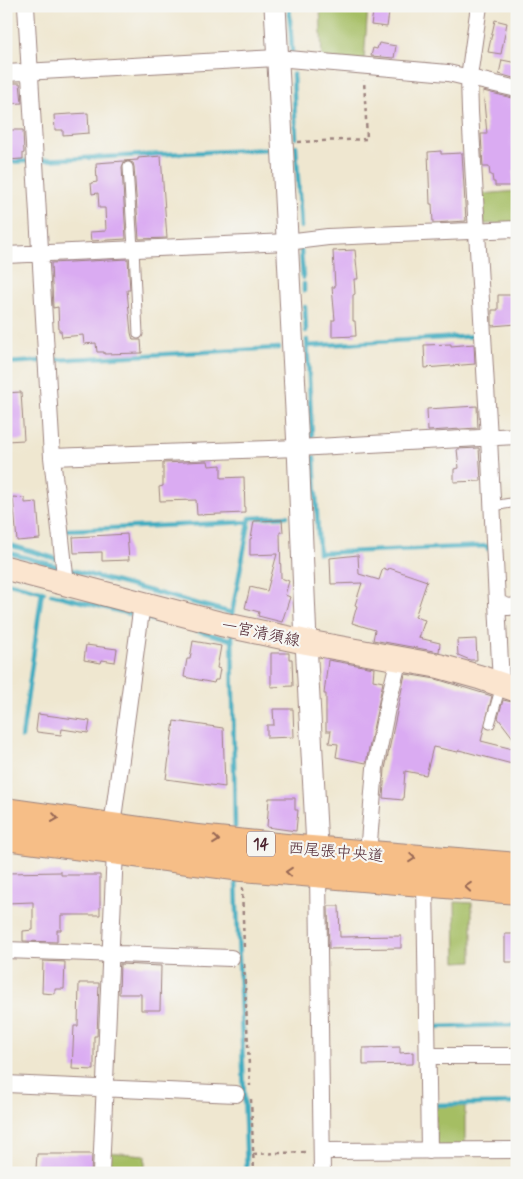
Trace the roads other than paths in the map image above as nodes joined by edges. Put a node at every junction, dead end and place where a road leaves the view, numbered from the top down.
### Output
1 (26, 6) edge
2 (275, 6) edge
3 (479, 6) edge
4 (277, 58) junction
5 (29, 72) junction
6 (6, 74) edge
7 (469, 77) junction
8 (517, 89) edge
9 (128, 166) dead end
10 (517, 229) edge
11 (476, 231) junction
12 (287, 242) junction
13 (134, 249) junction
14 (39, 253) junction
15 (6, 255) edge
16 (138, 334) dead end
17 (517, 436) edge
18 (489, 438) junction
19 (298, 448) junction
20 (52, 457) junction
21 (517, 502) edge
22 (493, 506) junction
23 (6, 568) edge
24 (66, 574) junction
25 (498, 602) junction
26 (142, 604) junction
27 (517, 606) edge
28 (306, 642) junction
29 (399, 658) junction
30 (509, 687) edge
31 (490, 724) dead end
32 (6, 811) edge
33 (112, 826) junction
34 (6, 837) edge
35 (318, 849) junction
36 (115, 851) junction
37 (368, 854) junction
38 (517, 866) edge
39 (318, 875) junction
40 (425, 882) junction
41 (517, 891) edge
42 (6, 950) edge
43 (111, 954) junction
44 (231, 958) dead end
45 (428, 1056) junction
46 (517, 1056) edge
47 (6, 1084) edge
48 (104, 1089) junction
49 (236, 1094) dead end
50 (517, 1150) edge
51 (429, 1151) junction
52 (322, 1152) junction
53 (101, 1173) edge
54 (322, 1173) edge

1 - 5 street
2 - 4 street
3 - 7 street
4 - 5 street
4 - 7 street
4 - 12 street
5 - 6 street
5 - 14 street
7 - 8 street
7 - 11 street
9 - 13 lane
10 - 11 street
11 - 12 street
11 - 18 street
12 - 13 street
12 - 19 street
13 - 14 street
13 - 16 lane
14 - 15 street
14 - 20 street
17 - 18 street
18 - 19 street
18 - 22 street
19 - 20 street
19 - 28 street
20 - 24 street
21 - 22 lane
22 - 25 street
23 - 24 main road, 一宮清須線
24 - 26 main road, 一宮清須線
25 - 27 street
25 - 30 street
26 - 28 main road, 一宮清須線
26 - 33 street
28 - 29 main road, 一宮清須線
28 - 35 street
29 - 30 main road, 一宮清須線
29 - 37 street
30 - 31 lane
32 -> 33 main road, 西尾張中央道 / 14
33 -> 35 main road, 西尾張中央道 / 14
34 - 36 main road, 西尾張中央道 / 14
35 - 37 main road, 西尾張中央道 / 14
35 - 39 street
39 -> 36 main road, 西尾張中央道 / 14
36 - 43 street
37 -> 38 main road, 西尾張中央道 / 14
39 - 40 main road, 西尾張中央道 / 14
39 - 52 street
41 -> 40 main road, 西尾張中央道 / 14
40 - 45 street
42 - 43 street
43 - 44 street
43 - 48 street
45 - 46 street
45 - 51 street
47 - 48 street
48 - 49 street
48 - 53 street
50 - 51 street
51 - 52 street
52 - 54 street

